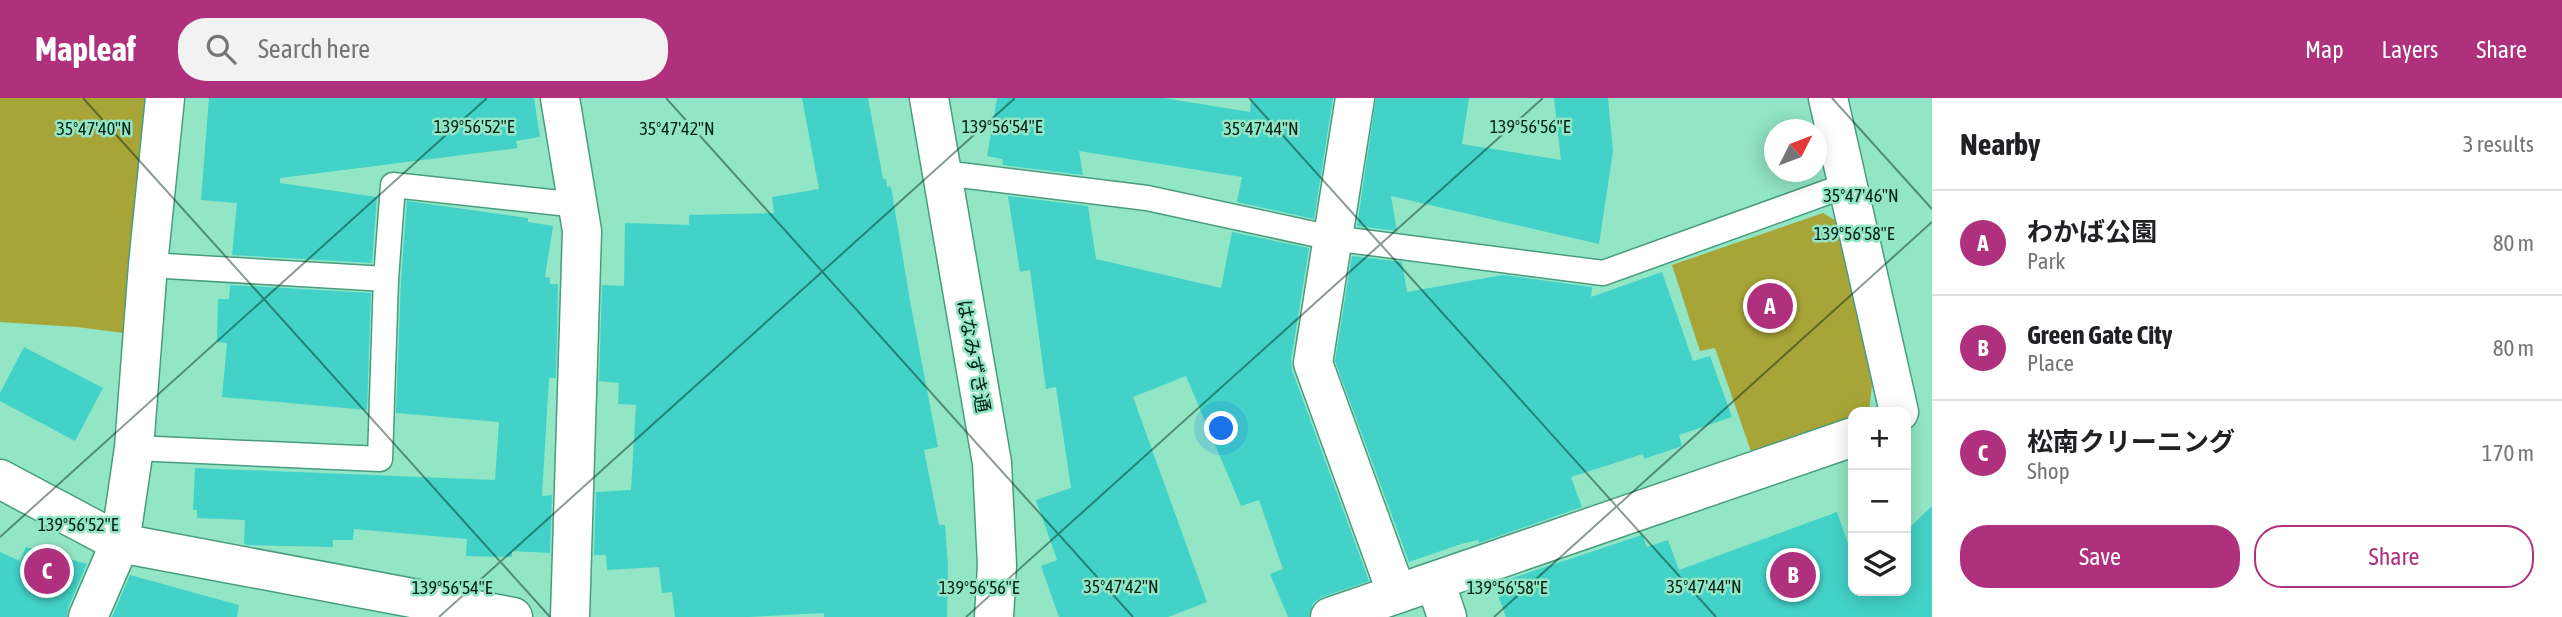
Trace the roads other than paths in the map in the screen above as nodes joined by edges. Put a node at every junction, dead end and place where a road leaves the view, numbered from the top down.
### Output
1 (165, 98) edge
2 (560, 98) edge
3 (929, 98) edge
4 (1354, 98) edge
5 (1828, 98) edge
6 (943, 173) junction
7 (1847, 185) junction
8 (578, 205) junction
9 (1332, 238) junction
10 (148, 265) junction
11 (386, 279) junction
12 (1898, 407) edge
13 (1932, 410) edge
14 (1911, 417) edge
15 (1848, 439) edge
16 (134, 448) junction
17 (0, 479) edge
18 (120, 543) junction
19 (1435, 580) junction
20 (1397, 594) junction
21 (88, 617) edge
22 (513, 617) edge
23 (570, 617) edge
24 (994, 617) edge
25 (1331, 617) edge
26 (1447, 617) edge

1 - 10 street
2 - 8 street
3 - 6 street, はなみずき通
4 - 9 street
5 - 7 street
6 - 9 lane
6 - 24 street, はなみずき通
7 - 9 lane
7 - 12 street
8 - 11 lane
8 - 23 street
9 - 20 street
10 - 11 lane
10 - 16 street
11 - 16 lane
13 - 14 street
15 - 19 street
16 - 18 street
17 - 18 street
18 - 21 street
18 - 22 street
19 - 20 street
19 - 26 street
20 - 25 street

